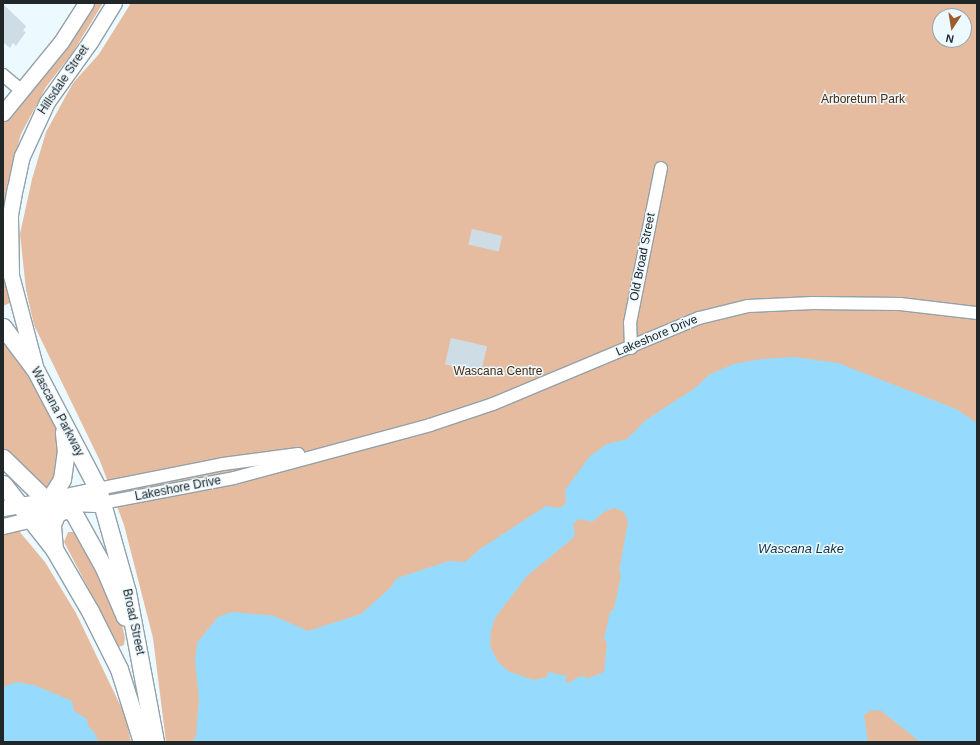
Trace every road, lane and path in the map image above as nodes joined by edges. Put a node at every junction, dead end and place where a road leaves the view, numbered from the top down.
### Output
1 (86, 3) edge
2 (114, 3) edge
3 (3, 75) edge
4 (21, 90) junction
5 (3, 113) edge
6 (661, 168) dead end
7 (977, 313) edge
8 (3, 327) edge
9 (631, 348) junction
10 (36, 371) junction
11 (60, 418) junction
12 (3, 458) edge
13 (3, 484) edge
14 (100, 496) junction
15 (22, 505) junction
16 (60, 506) junction
17 (3, 508) edge
18 (32, 519) junction
19 (3, 526) edge
20 (54, 550) junction
21 (140, 650) junction
22 (142, 742) edge
23 (155, 742) edge

1 - 4 street, Hillsdale Street
2 - 10 street, Hillsdale Street
3 - 4 street
4 - 5 street, Hillsdale Street
6 - 9 street, Old Broad Street
7 - 9 street, Lakeshore Drive
8 - 10 main road, Wascana Parkway
9 - 14 street, Lakeshore Drive
10 - 11 main road, Wascana Parkway
11 - 14 main road, Wascana Parkway
11 - 16 main road
12 - 16 main road
13 - 15 main road
14 - 16 main road
14 - 21 main road, Broad Street
15 - 16 main road
15 - 17 street
15 - 18 main road
16 - 18 main road
16 - 20 main road
16 - 21 main road
18 - 19 street
18 - 20 main road
20 - 22 main road
21 - 23 main road, Broad Street

